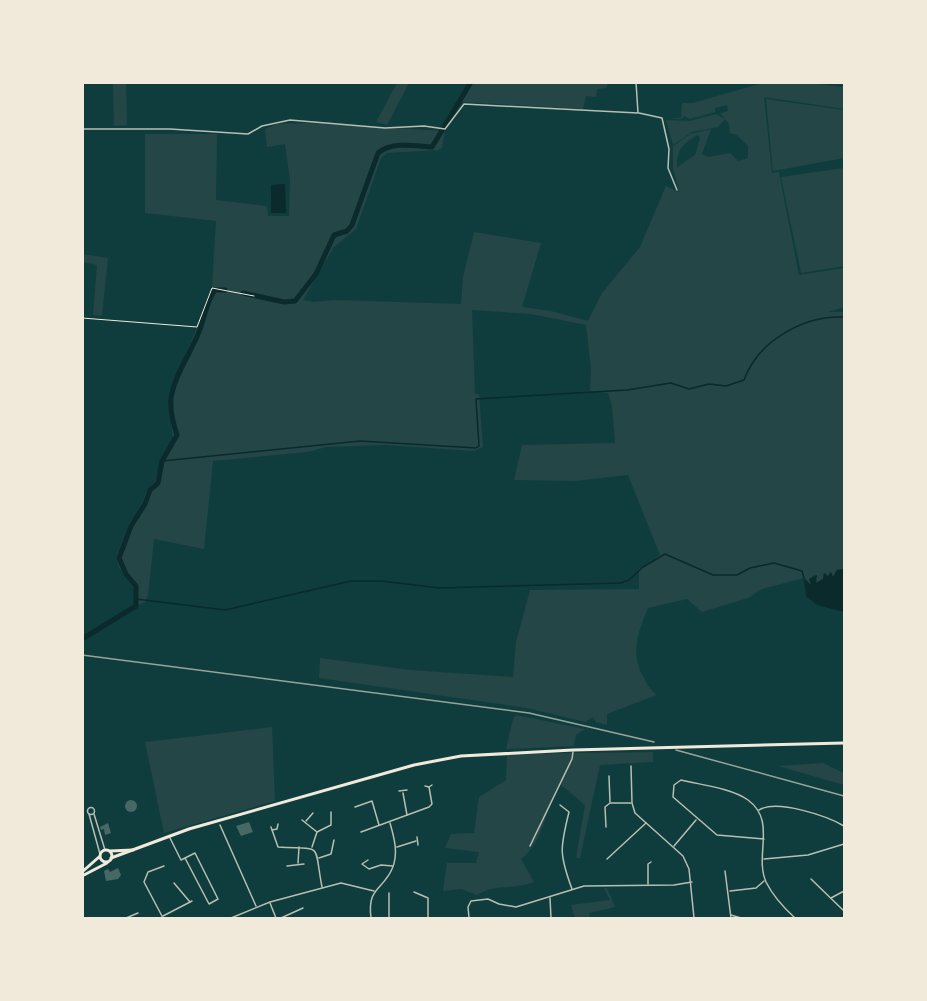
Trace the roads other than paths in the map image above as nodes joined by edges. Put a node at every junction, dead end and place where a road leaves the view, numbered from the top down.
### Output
1 (636, 82) edge
2 (638, 113) junction
3 (82, 129) edge
4 (677, 190) dead end
5 (844, 742) edge
6 (573, 750) junction
7 (631, 766) dead end
8 (609, 776) dead end
9 (432, 785) dead end
10 (425, 786) dead end
11 (429, 787) junction
12 (406, 790) dead end
13 (399, 791) dead end
14 (403, 793) junction
15 (357, 800) dead end
16 (610, 802) junction
17 (632, 803) junction
18 (432, 804) junction
19 (359, 805) junction
20 (437, 805) dead end
21 (560, 805) dead end
22 (355, 807) dead end
23 (758, 810) junction
24 (331, 812) dead end
25 (313, 813) dead end
26 (89, 814) junction
27 (94, 814) junction
28 (408, 816) junction
29 (697, 819) junction
30 (302, 820) dead end
31 (306, 822) junction
32 (390, 823) junction
33 (278, 824) dead end
34 (646, 824) junction
35 (220, 825) dead end
36 (379, 826) junction
37 (844, 826) edge
38 (606, 827) dead end
39 (317, 832) junction
40 (360, 832) dead end
41 (169, 836) junction
42 (417, 837) dead end
43 (764, 839) junction
44 (334, 840) dead end
45 (416, 841) junction
46 (327, 843) dead end
47 (331, 843) junction
48 (844, 844) edge
49 (418, 845) dead end
50 (530, 846) dead end
51 (278, 847) junction
52 (312, 847) junction
53 (396, 847) junction
54 (674, 847) junction
55 (299, 848) junction
56 (274, 849) dead end
57 (137, 850) junction
58 (107, 851) junction
59 (100, 855) junction
60 (185, 858) junction
61 (318, 858) junction
62 (608, 859) dead end
63 (764, 859) junction
64 (110, 860) junction
65 (368, 860) dead end
66 (648, 863) dead end
67 (298, 864) junction
68 (304, 864) dead end
69 (164, 866) dead end
70 (286, 866) dead end
71 (393, 866) junction
72 (725, 871) dead end
73 (82, 874) edge
74 (811, 879) dead end
75 (765, 880) junction
76 (692, 882) junction
77 (174, 883) dead end
78 (648, 885) junction
79 (322, 888) junction
80 (572, 889) junction
81 (374, 891) junction
82 (729, 891) junction
83 (844, 891) edge
84 (414, 892) dead end
85 (389, 893) dead end
86 (418, 895) junction
87 (550, 897) junction
88 (386, 898) dead end
89 (389, 898) junction
90 (416, 898) dead end
91 (831, 898) junction
92 (270, 903) junction
93 (257, 907) junction
94 (303, 908) dead end
95 (844, 911) edge
96 (138, 913) dead end
97 (243, 913) junction
98 (730, 915) junction
99 (131, 917) edge
100 (126, 918) edge
101 (162, 918) edge
102 (231, 918) edge
103 (246, 918) edge
104 (276, 918) edge
105 (281, 918) edge
106 (371, 918) edge
107 (389, 918) edge
108 (428, 918) edge
109 (469, 918) edge
110 (551, 918) edge
111 (694, 918) edge
112 (731, 918) edge
113 (741, 918) edge
114 (795, 918) edge

1 - 2 street
2 - 3 street
2 - 4 street
5 - 6 main road
6 - 41 main road
6 - 50 street
7 - 17 street
8 - 16 street
9 - 11 street
10 - 11 street
11 - 18 street
12 - 14 street
13 - 14 street
14 - 28 street
15 - 19 street
16 - 17 street
16 - 38 street
17 - 34 street
18 - 20 street
18 - 28 street
19 - 22 street
19 - 36 street
21 - 80 street
23 - 29 street
23 - 37 street
23 - 43 street
24 - 39 street
25 - 31 street
26 - 27 street
26 - 27 street
26 - 59 street
27 - 58 street
28 - 32 street
29 - 43 street
29 - 54 street
30 - 31 street
31 - 39 street
32 - 36 street
32 - 53 street
33 - 51 street
34 - 54 street
34 - 62 street
35 - 93 street
36 - 40 street
39 - 52 street
41 - 57 main road
41 - 60 street
42 - 45 street
43 - 63 street
44 - 47 street
45 - 49 street
45 - 53 street
46 - 47 street
47 - 61 street
48 - 63 street
51 - 55 street
51 - 56 street
52 - 55 street
52 - 61 street
53 - 71 street
54 - 76 street
55 - 67 street
57 - 58 main road
57 - 64 main road
58 - 59 main road
58 - 64 main road
59 - 64 main road
59 - 73 main road
60 - 60 street
61 - 79 street
63 - 75 street
64 - 73 main road
65 - 71 street
66 - 78 street
67 - 68 street
67 - 70 street
69 - 101 street
71 - 81 street
72 - 82 street
74 - 91 street
75 - 82 street
75 - 114 street
76 - 78 street
76 - 111 street
77 - 101 street
78 - 80 street
79 - 81 street
79 - 92 street
80 - 87 street
81 - 106 street
82 - 98 street
83 - 91 street
84 - 86 street
85 - 89 street
86 - 90 street
86 - 108 street
87 - 109 street
87 - 110 street
88 - 89 street
89 - 107 street
91 - 95 street
92 - 93 street
92 - 104 street
93 - 97 street
94 - 105 street
96 - 99 street
97 - 102 street
97 - 103 street
98 - 112 street
98 - 113 street
99 - 100 street

